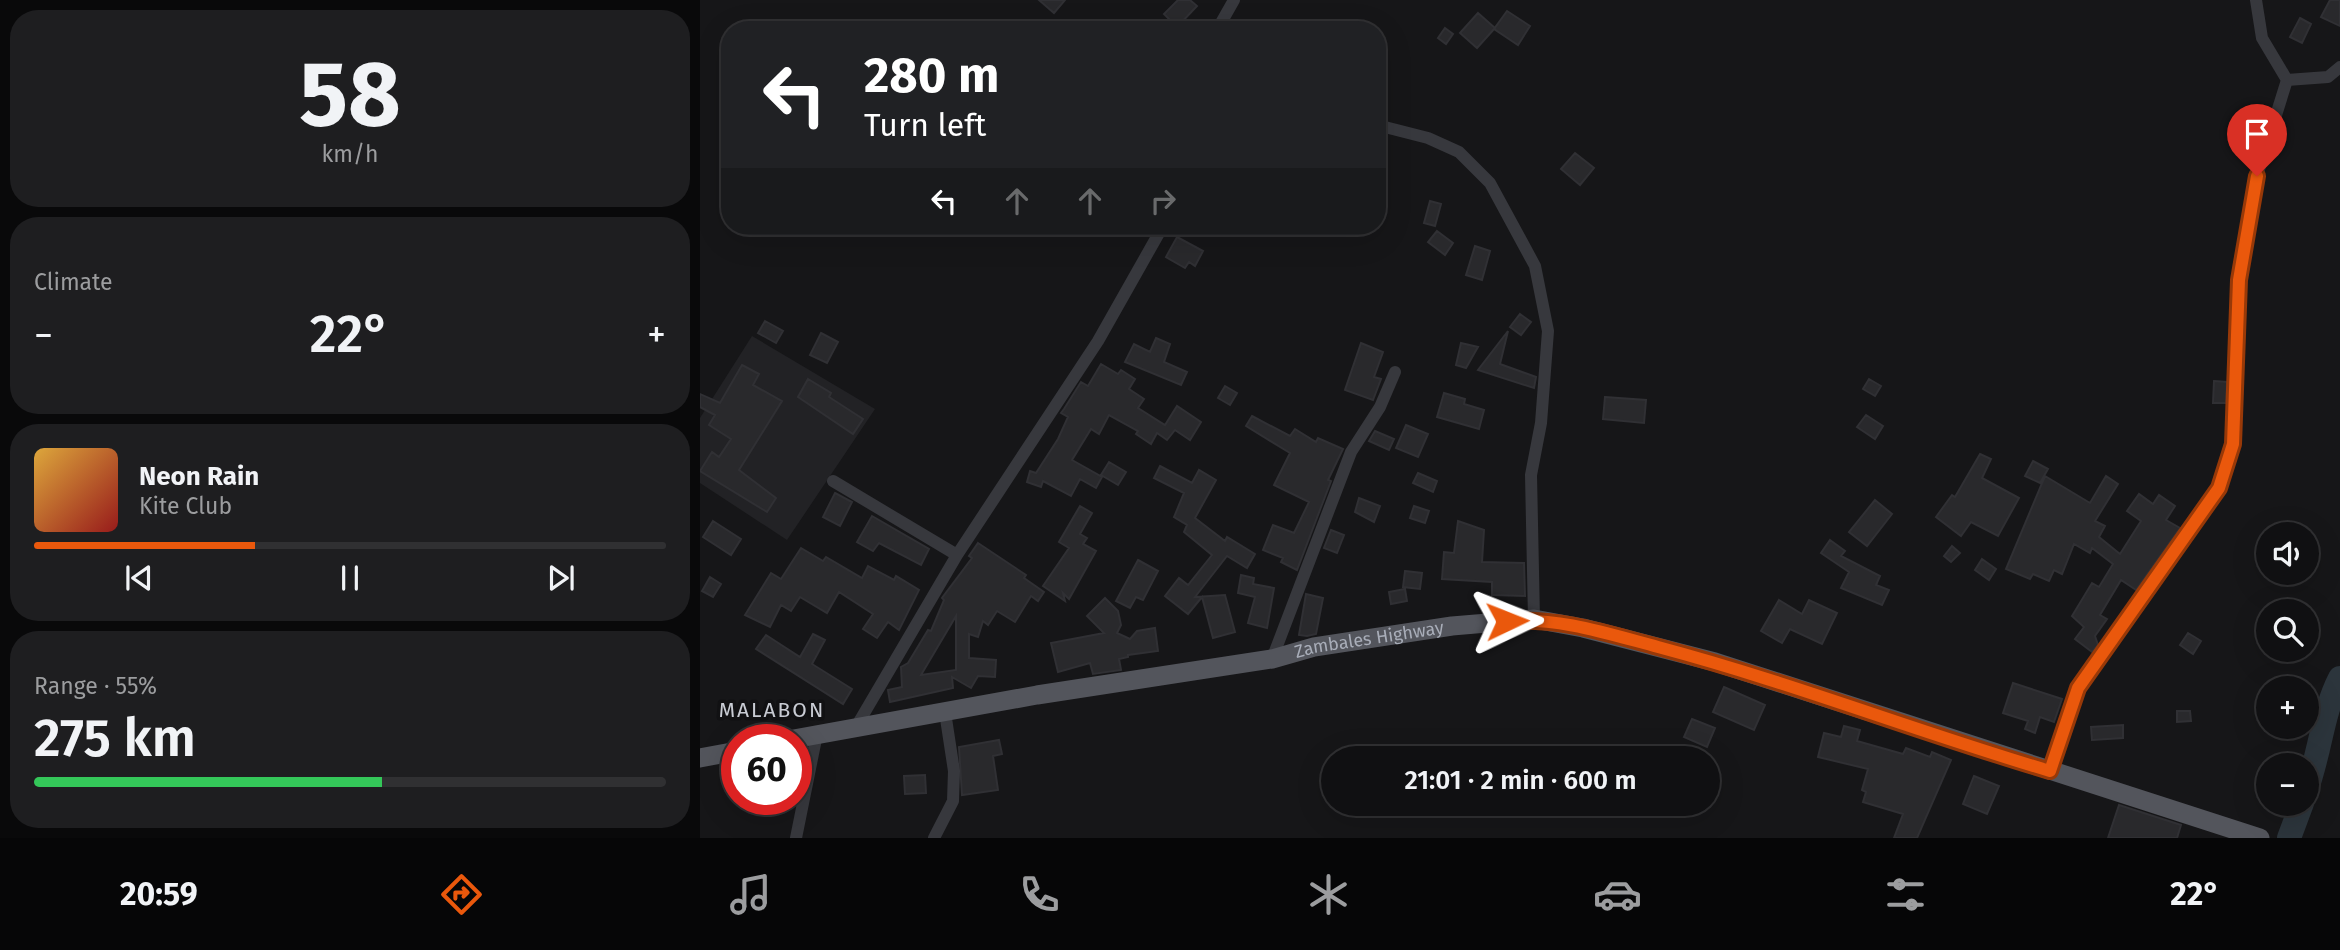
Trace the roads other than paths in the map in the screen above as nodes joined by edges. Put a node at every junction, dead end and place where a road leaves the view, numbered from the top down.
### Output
1 (1234, 0) edge
2 (2256, 0) edge
3 (1222, 21) edge
4 (2340, 67) edge
5 (2287, 80) junction
6 (1386, 127) edge
7 (1158, 235) edge
8 (1395, 372) dead end
9 (833, 481) dead end
10 (957, 555) junction
11 (1534, 619) junction
12 (1272, 659) junction
13 (945, 712) junction
14 (856, 727) junction
15 (817, 734) junction
16 (812, 735) edge
17 (721, 754) edge
18 (700, 758) edge
19 (2050, 771) junction
20 (796, 838) edge
21 (934, 838) edge
22 (2260, 838) edge

1 - 3 street
2 - 5 street
4 - 5 street
5 - 19 street
6 - 11 street
7 - 10 street
8 - 12 street
9 - 10 street
10 - 14 street
11 - 12 main road, Zambales Highway
11 - 19 main road, Zambales Highway
12 - 13 main road, Zambales Highway
13 - 14 main road, Zambales Highway
13 - 21 street
14 - 15 main road, Zambales Highway
15 - 16 main road, Zambales Highway
15 - 20 street
17 - 18 main road
19 - 22 main road, Zambales Highway

